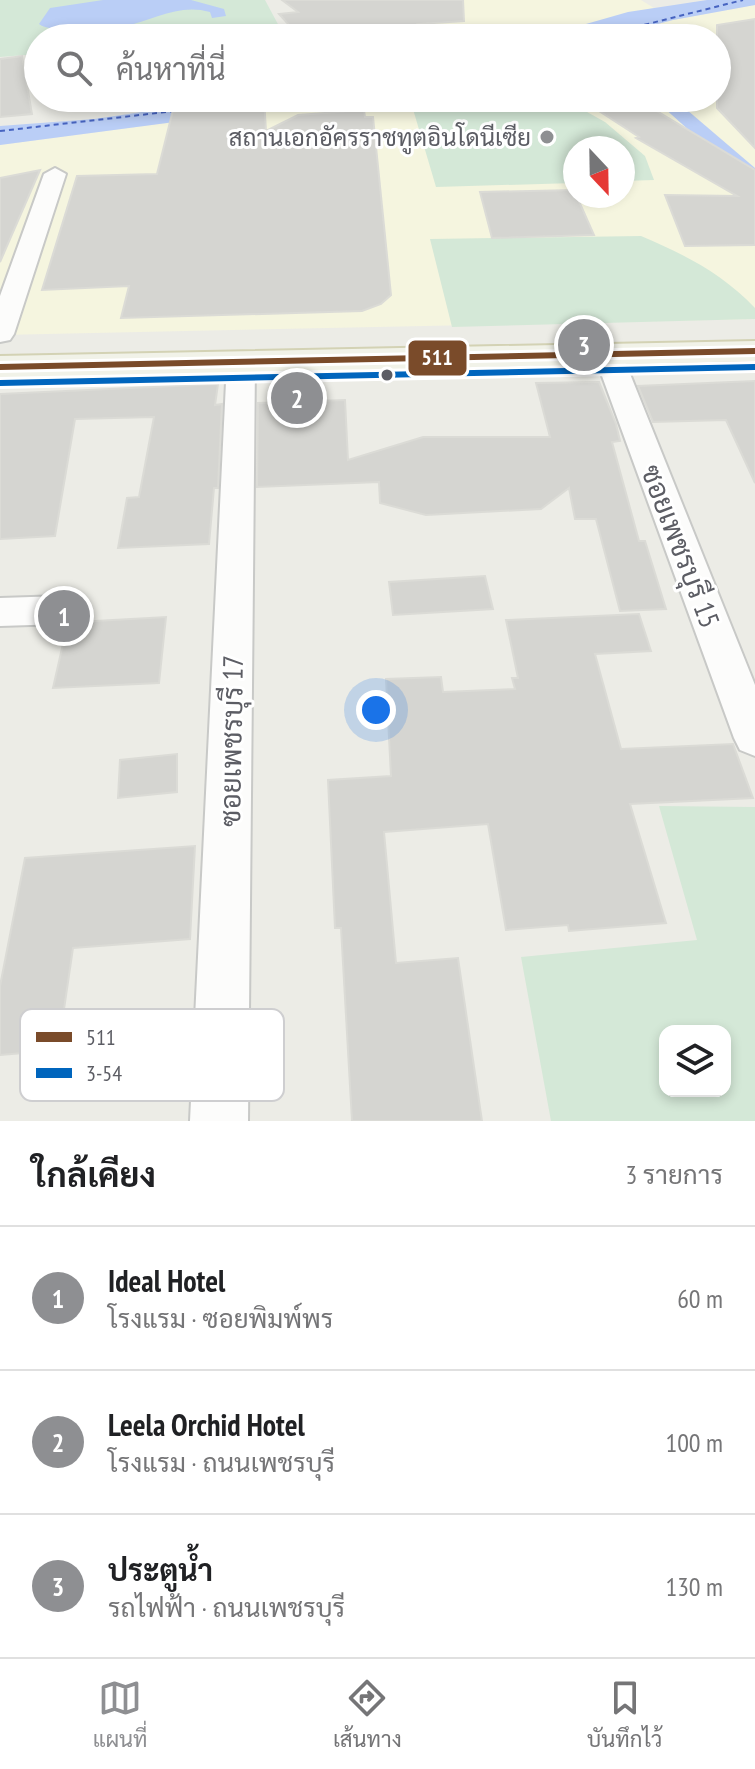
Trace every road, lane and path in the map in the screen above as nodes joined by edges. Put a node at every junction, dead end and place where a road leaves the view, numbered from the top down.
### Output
1 (55, 174) dead end
2 (755, 333) edge
3 (0, 334) edge
4 (0, 349) edge
5 (755, 351) edge
6 (608, 354) junction
7 (241, 362) junction
8 (0, 367) edge
9 (62, 610) dead end
10 (0, 612) edge
11 (755, 738) edge
12 (222, 1009) edge
13 (220, 1101) edge
14 (219, 1121) edge

1 - 3 street
2 - 4 main road
5 - 6 main road
6 - 7 main road
6 - 11 street, ซอยเพชรบุรี 15
7 - 8 main road
7 - 12 street, ซอยเพชรบุรี 17
9 - 10 street
13 - 14 street, ซอยเพชรบุรี 17

